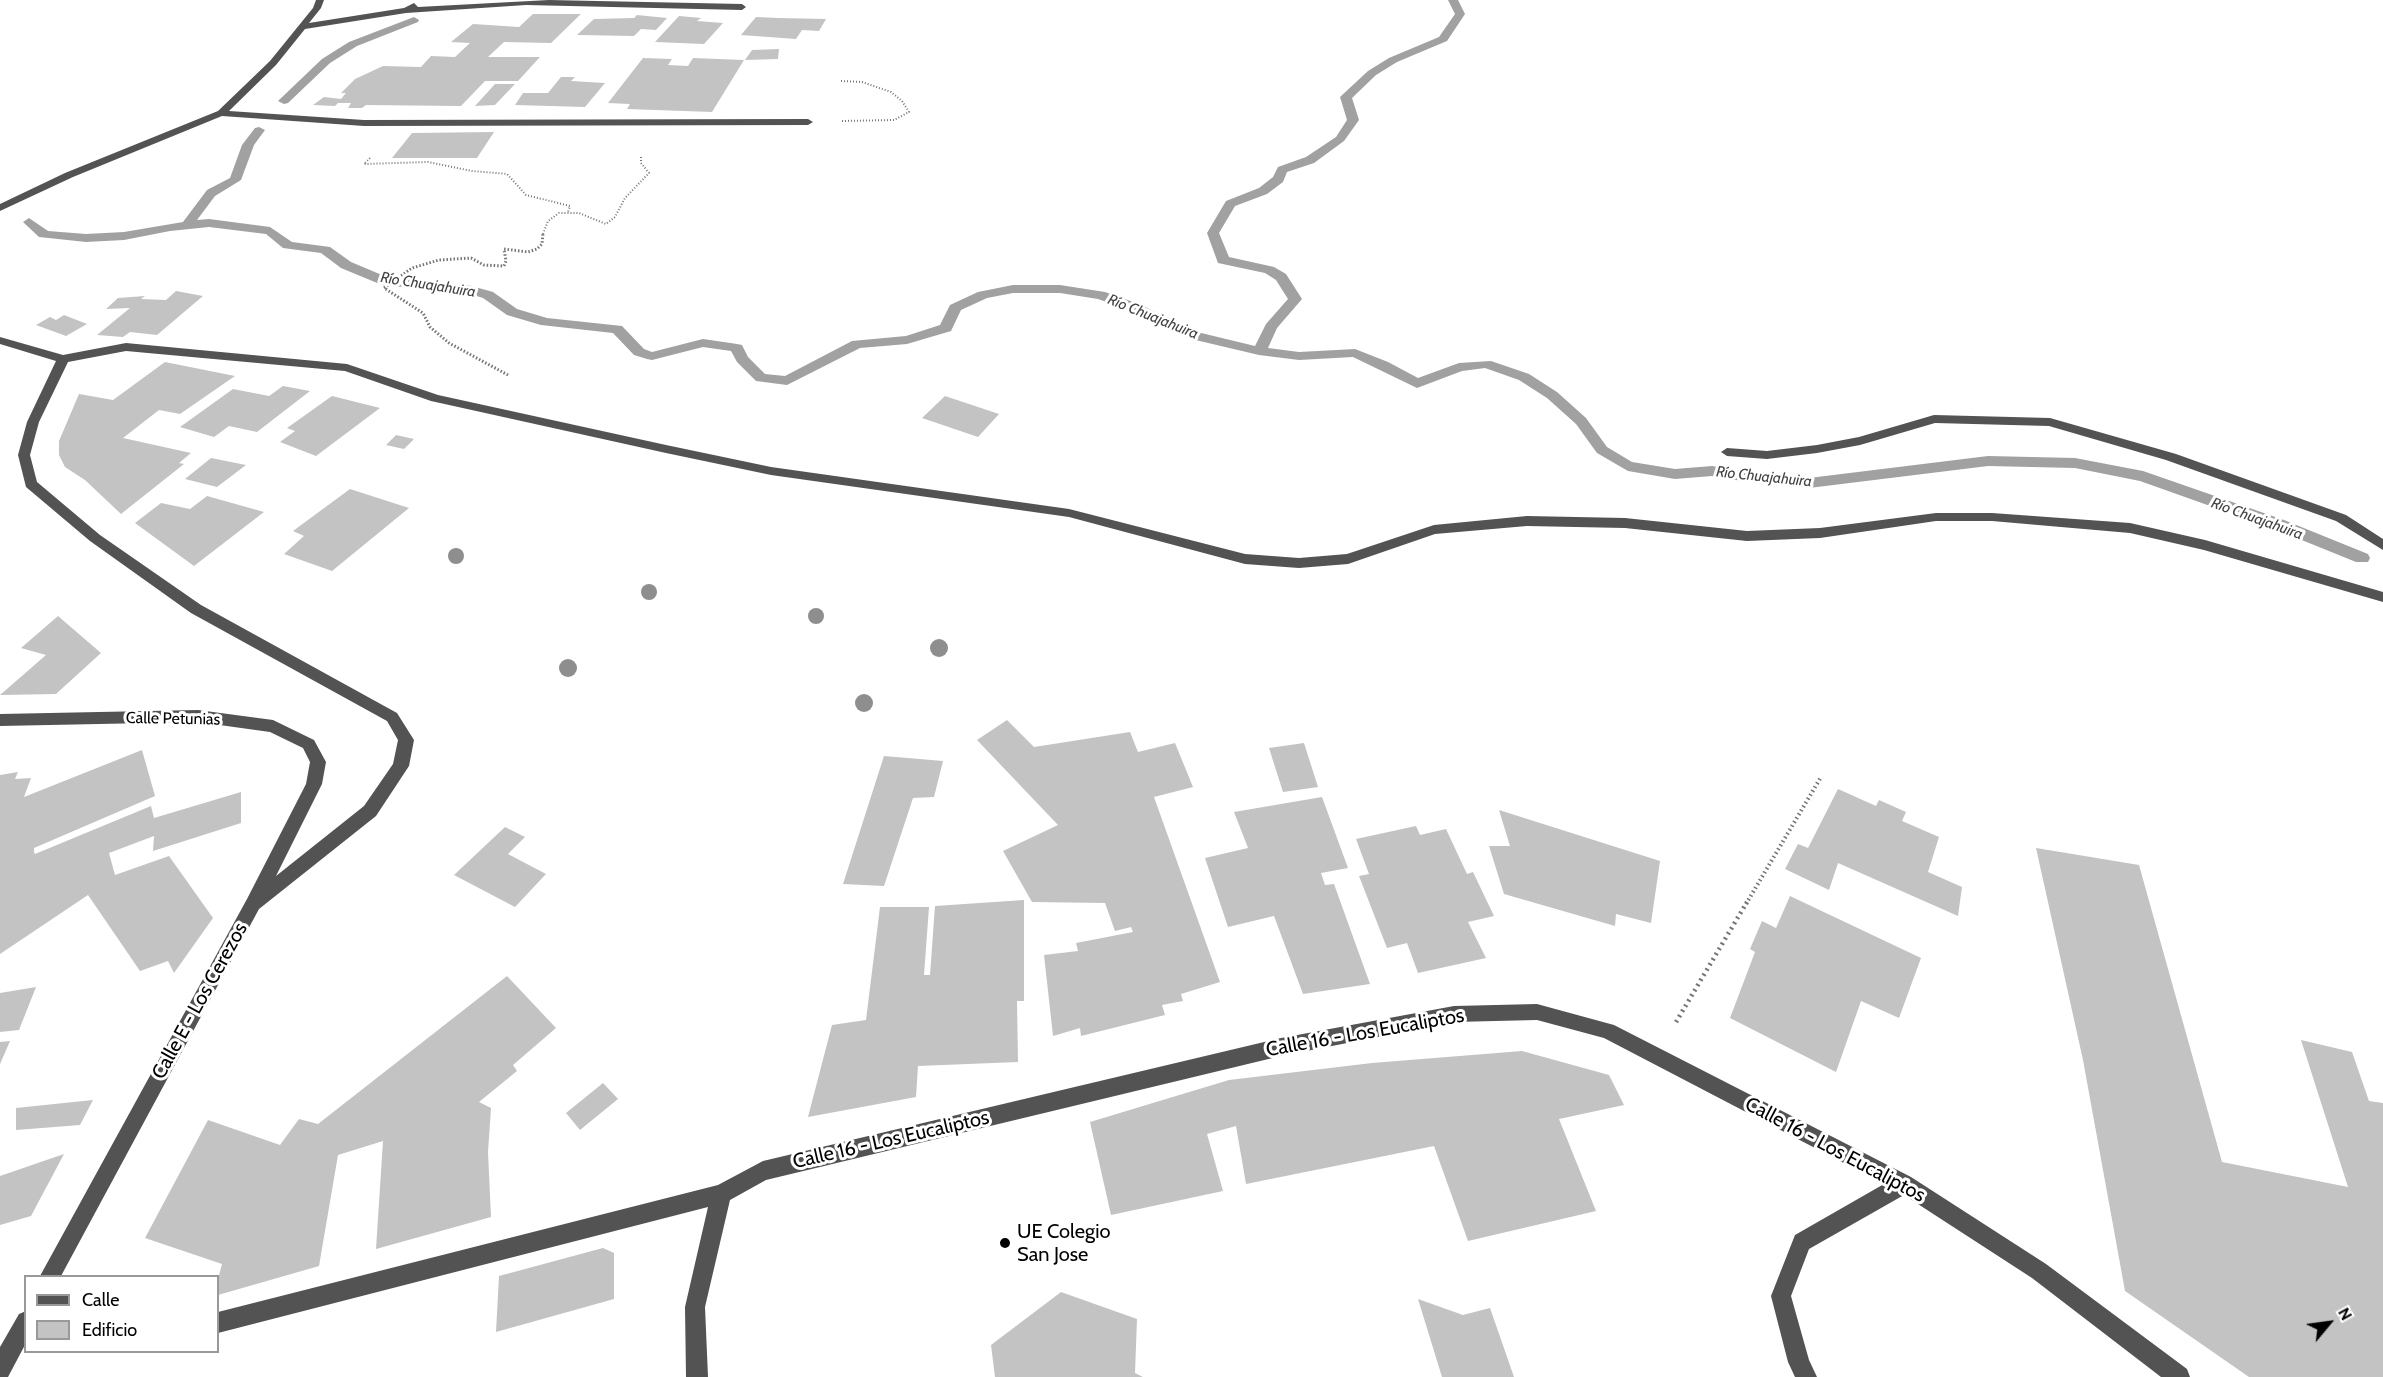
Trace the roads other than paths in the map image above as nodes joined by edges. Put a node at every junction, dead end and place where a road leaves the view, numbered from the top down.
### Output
1 (320, 0) edge
2 (425, 0) edge
3 (742, 8) dead end
4 (406, 10) junction
5 (302, 27) junction
6 (221, 113) junction
7 (808, 122) road end
8 (0, 208) edge
9 (0, 340) edge
10 (63, 359) junction
11 (1727, 452) dead end
12 (2383, 544) edge
13 (2383, 597) edge
14 (0, 720) edge
15 (253, 904) junction
16 (1904, 1184) junction
17 (722, 1194) junction
18 (51, 1275) edge
19 (219, 1323) edge
20 (24, 1326) edge
21 (11, 1357) edge
22 (697, 1377) edge
23 (1806, 1377) edge
24 (2179, 1377) edge

1 - 5 street
2 - 4 street
3 - 4 street
4 - 5 street
5 - 6 street
6 - 7 street
6 - 8 street
9 - 10 street
10 - 13 street
10 - 15 street, Calle E - Los Cerezos
11 - 12 street
14 - 15 street, Calle Petunias
15 - 18 street, Calle E - Los Cerezos
16 - 17 street, Calle 16 - Los Eucaliptos
16 - 23 street
16 - 24 street, Calle 16 - Los Eucaliptos
17 - 19 street, Calle 16 - Los Eucaliptos
17 - 22 street
20 - 21 street

